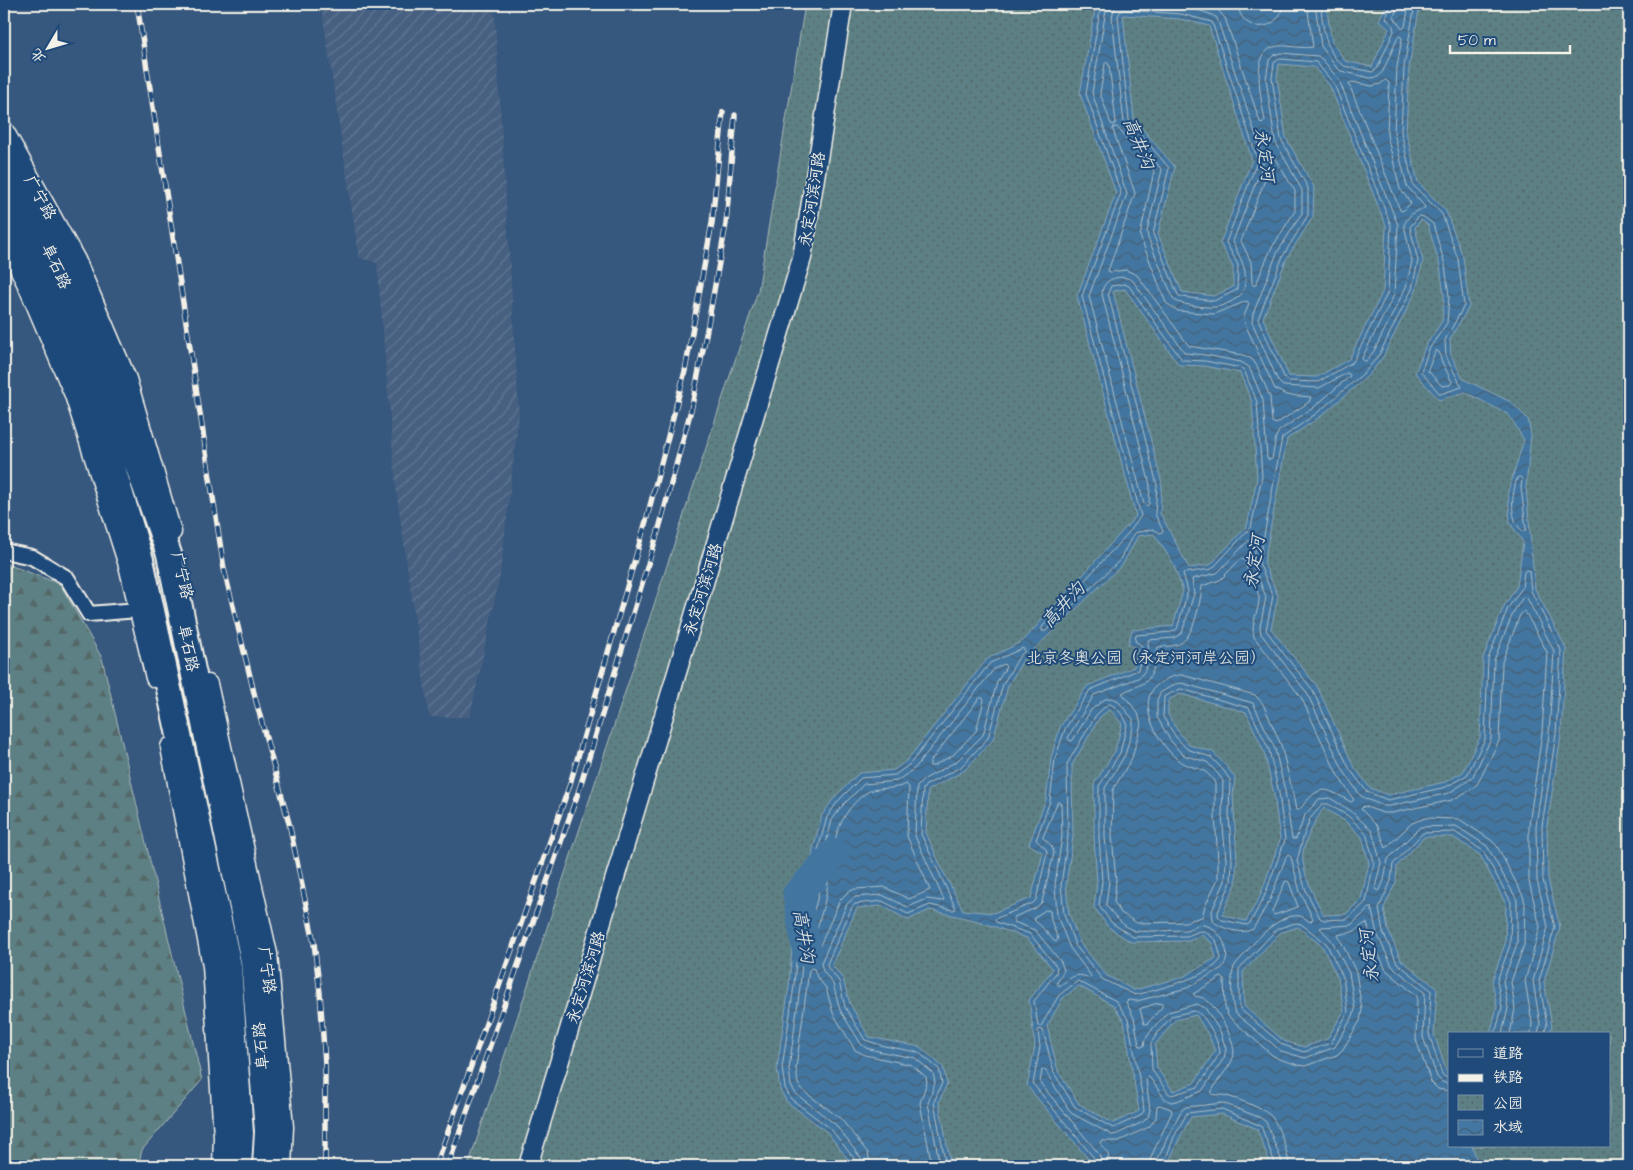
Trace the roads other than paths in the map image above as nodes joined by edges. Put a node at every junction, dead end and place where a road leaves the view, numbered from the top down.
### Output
1 (843, 4) edge
2 (4, 130) edge
3 (4, 158) edge
4 (4, 205) edge
5 (4, 237) edge
6 (4, 551) edge
7 (138, 610) junction
8 (222, 1166) edge
9 (239, 1166) edge
10 (265, 1166) edge
11 (282, 1166) edge
12 (528, 1166) edge

1 - 12 street, 永定河滨河路
2 - 11 street, 广宁路
3 - 10 highway, 阜石路
4 - 9 highway, 阜石路
5 - 7 street
6 - 7 street
7 - 8 street

